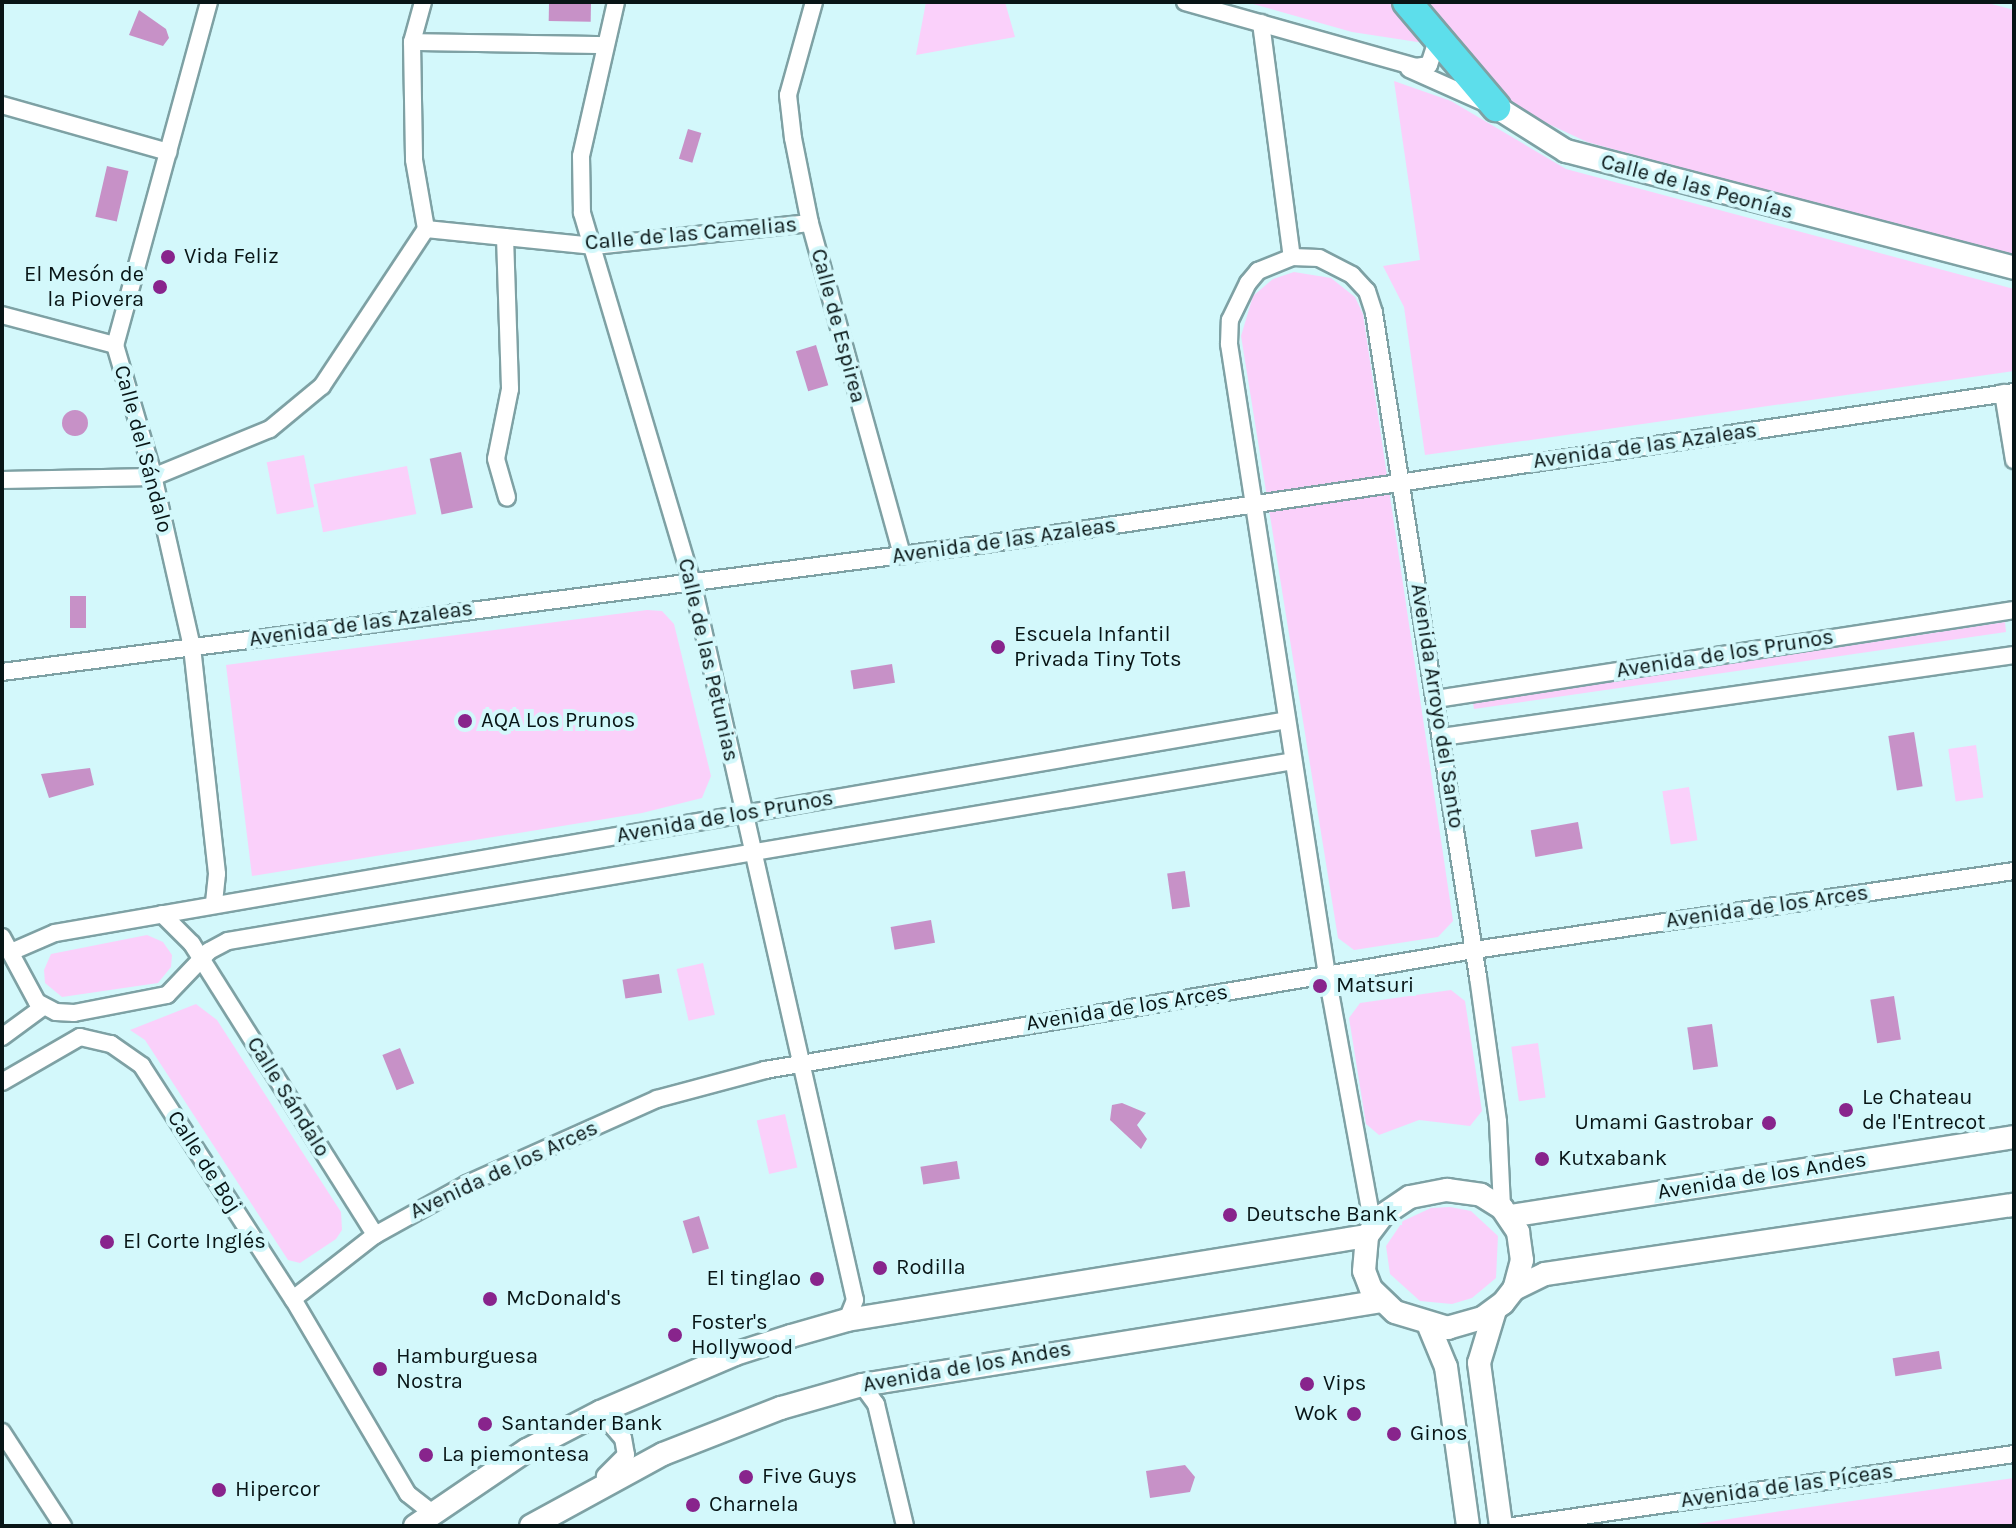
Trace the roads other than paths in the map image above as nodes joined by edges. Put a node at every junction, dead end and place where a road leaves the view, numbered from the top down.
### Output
1 (209, 2) edge
2 (423, 2) edge
3 (616, 2) edge
4 (814, 2) edge
5 (1185, 2) edge
6 (1407, 2) edge
7 (1261, 23) junction
8 (1437, 41) junction
9 (412, 42) junction
10 (604, 45) junction
11 (1397, 63) junction
12 (2, 105) edge
13 (1496, 107) junction
14 (168, 152) junction
15 (810, 223) junction
16 (426, 229) junction
17 (505, 237) junction
18 (594, 246) junction
19 (1292, 257) junction
20 (2014, 268) edge
21 (2, 315) edge
22 (115, 345) junction
23 (2009, 392) edge
24 (2014, 460) edge
25 (153, 477) junction
26 (2, 480) edge
27 (1402, 481) junction
28 (507, 497) dead end
29 (1254, 506) junction
30 (902, 555) junction
31 (692, 581) junction
32 (2014, 610) edge
33 (192, 647) junction
34 (2014, 655) edge
35 (2, 672) edge
36 (1436, 699) junction
37 (1287, 720) junction
38 (1442, 737) junction
39 (1293, 761) junction
40 (743, 815) junction
41 (751, 853) junction
42 (2014, 871) edge
43 (214, 904) junction
44 (162, 914) junction
45 (2, 937) edge
46 (1474, 950) junction
47 (11, 952) junction
48 (201, 959) junction
49 (1327, 975) junction
50 (43, 1007) junction
51 (2, 1037) edge
52 (799, 1063) junction
53 (2, 1082) edge
54 (2014, 1137) edge
55 (2014, 1205) edge
56 (1506, 1212) junction
57 (1370, 1231) junction
58 (375, 1235) junction
59 (1514, 1289) junction
60 (293, 1299) junction
61 (1382, 1301) junction
62 (1495, 1310) junction
63 (847, 1320) junction
64 (1429, 1326) junction
65 (862, 1385) junction
66 (600, 1412) junction
67 (2, 1432) edge
68 (2014, 1454) edge
69 (572, 1500) junction
70 (423, 1519) edge
71 (63, 1526) edge
72 (531, 1526) edge
73 (905, 1526) edge
74 (1468, 1526) edge
75 (1501, 1526) edge
76 (1513, 1526) edge

1 - 14 street, Calle del Sándalo
2 - 9 street
3 - 10 street, Calle de las Petunias
4 - 15 street, Calle de Espirea
5 - 7 street, Calle de las Peonías
6 - 8 highway
7 - 11 street, Calle de las Peonías
7 - 19 street
8 - 11 street, Calle de las Peonías
8 - 13 highway
9 - 10 street
9 - 16 street
10 - 18 street, Calle de las Petunias
11 - 13 street, Calle de las Peonías
12 - 14 street
13 - 20 main road, Calle de las Peonías
14 - 22 street, Calle del Sándalo
15 - 18 street, Calle de las Camelias
15 - 30 street, Calle de Espirea
16 - 17 street, Calle de las Camelias
16 - 25 street
17 - 18 street, Calle de las Camelias
17 - 28 street
18 - 31 street, Calle de las Petunias
19 - 27 street, Avenida Arroyo del Santo
19 - 29 street
21 - 22 street
22 - 25 street, Calle del Sándalo
23 - 24 street
23 - 27 street, Avenida de las Azaleas
25 - 26 street
25 - 33 street, Calle del Sándalo
27 - 29 street, Avenida de las Azaleas
27 - 36 street, Avenida Arroyo del Santo
29 - 30 street, Avenida de las Azaleas
29 - 37 street
30 - 31 street, Avenida de las Azaleas
31 - 33 street, Avenida de las Azaleas
31 - 40 street, Calle de las Petunias
32 - 36 street, Avenida de los Prunos
33 - 35 street, Avenida de las Azaleas
33 - 43 street, Calle del Sándalo
34 - 38 street, Avenida de los Prunos
36 - 38 street, Avenida Arroyo del Santo
37 - 39 street
37 - 40 street, Avenida de los Prunos
38 - 46 street, Avenida Arroyo del Santo
39 - 41 street, Avenida de los Prunos
39 - 49 street
40 - 41 street, Calle de las Petunias
40 - 43 street, Avenida de los Prunos
41 - 48 street, Avenida de los Prunos
41 - 52 street, Calle de las Petunias
42 - 46 street, Avenida de los Arces
43 - 44 street, Avenida de los Prunos
44 - 47 street, Avenida de los Prunos
44 - 48 street
45 - 47 street
46 - 49 street, Avenida de los Arces
46 - 56 street, Avenida Arroyo del Santo
47 - 50 street
48 - 50 street, Avenida de los Prunos
48 - 58 street, Calle Sándalo
49 - 52 street, Avenida de los Arces
49 - 57 street
50 - 51 street
52 - 58 street, Avenida de los Arces
52 - 63 street, Calle de las Petunias
53 - 60 street, Calle de Boj
54 - 56 main road, Avenida de los Andes
55 - 59 main road
56 - 57 main road
56 - 59 main road
57 - 61 main road
57 - 63 main road
58 - 60 street, Avenida de los Arces
59 - 62 main road
60 - 70 street, Calle de Boj
61 - 64 main road
61 - 65 main road, Avenida de los Andes
62 - 64 main road
62 - 75 main road
63 - 66 main road
64 - 74 main road
65 - 69 main road, Avenida de los Andes
65 - 73 street
66 - 69 street, Avenida de los Andes
66 - 70 main road
67 - 71 street
68 - 76 street, Avenida de las Píceas
69 - 72 main road, Avenida de los Andes

